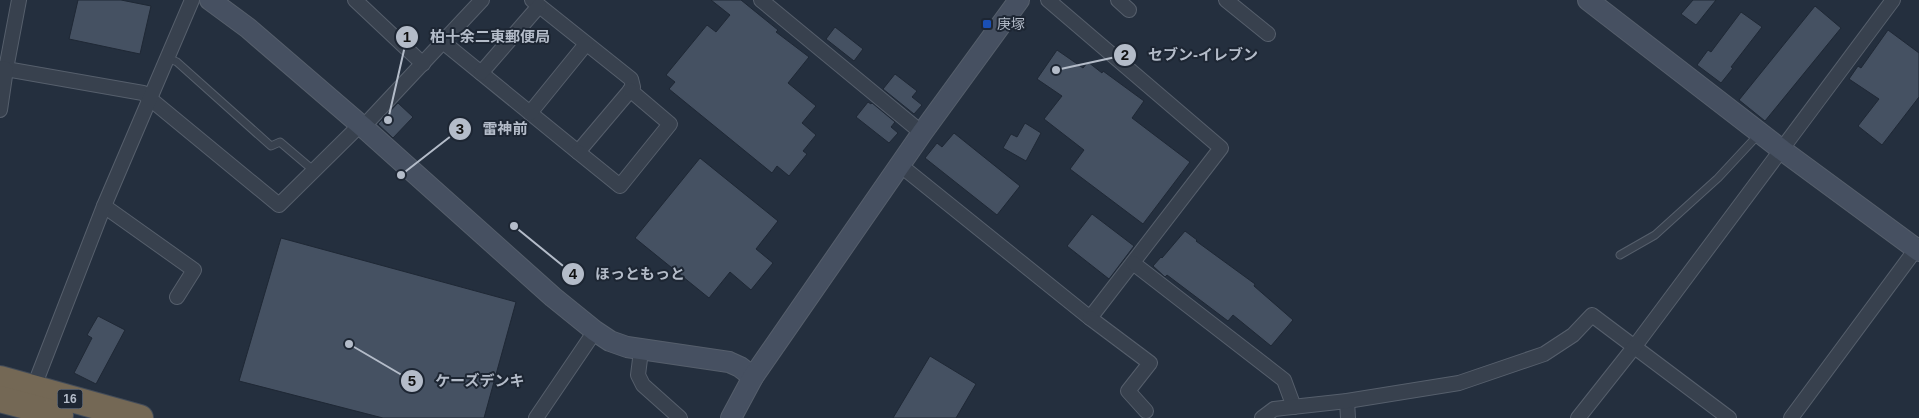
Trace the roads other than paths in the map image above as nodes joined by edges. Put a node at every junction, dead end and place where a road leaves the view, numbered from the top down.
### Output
1 (19, 0) edge
2 (192, 0) edge
3 (210, 0) edge
4 (355, 0) edge
5 (482, 0) edge
6 (761, 0) edge
7 (1019, 0) edge
8 (1048, 0) edge
9 (1118, 0) edge
10 (1226, 0) edge
11 (1588, 0) edge
12 (1893, 0) edge
13 (535, 3) edge
14 (1129, 10) dead end
15 (1268, 34) dead end
16 (443, 42) junction
17 (586, 44) junction
18 (168, 58) junction
19 (423, 64) junction
20 (3, 68) edge
21 (481, 74) junction
22 (630, 90) junction
23 (151, 98) junction
24 (0, 110) edge
25 (530, 113) junction
26 (364, 127) junction
27 (1760, 132) junction
28 (922, 133) junction
29 (1782, 150) junction
30 (578, 152) junction
31 (900, 165) junction
32 (313, 170) junction
33 (104, 206) junction
34 (1918, 248) edge
35 (1620, 255) dead end
36 (1133, 263) junction
37 (177, 296) dead end
38 (1090, 318) junction
39 (595, 331) junction
40 (1635, 346) junction
41 (641, 351) junction
42 (753, 376) junction
43 (0, 380) edge
44 (33, 389) junction
45 (0, 399) edge
46 (1347, 401) junction
47 (1294, 407) junction
48 (1146, 411) dead end
49 (73, 418) edge
50 (140, 418) edge
51 (536, 418) edge
52 (680, 418) edge
53 (731, 418) edge
54 (1262, 418) edge
55 (1348, 418) edge
56 (1578, 418) edge
57 (1729, 418) edge
58 (1791, 418) edge

1 - 20 street
2 - 18 street
3 - 26 street
4 - 19 street
5 - 16 street
6 - 28 street
7 - 28 street
8 - 36 street
9 - 14 street
10 - 15 street
11 - 27 street
12 - 29 street
13 - 17 street
13 - 21 street
16 - 19 street
16 - 21 street
17 - 22 street
17 - 25 street
18 - 23 street
18 - 32 lane
19 - 26 street
20 - 23 street
20 - 24 street
21 - 25 street
22 - 30 street
22 - 30 street
23 - 32 street
23 - 33 street
25 - 30 street
26 - 32 street
26 - 39 street
27 - 29 street
27 - 35 lane
28 - 31 street
29 - 34 street
29 - 40 street
31 - 38 street
31 - 42 street
33 - 37 street
33 - 44 street
34 - 58 street
36 - 38 street
36 - 47 street
38 - 48 street
39 - 41 street
39 - 51 street
40 - 46 street
40 - 56 street
40 - 57 street
41 - 42 street
41 - 52 street
42 - 53 street
43 - 44 highway, 16
44 - 50 highway, 16
45 - 49 highway, 16
46 - 47 street
46 - 55 street
47 - 54 street

